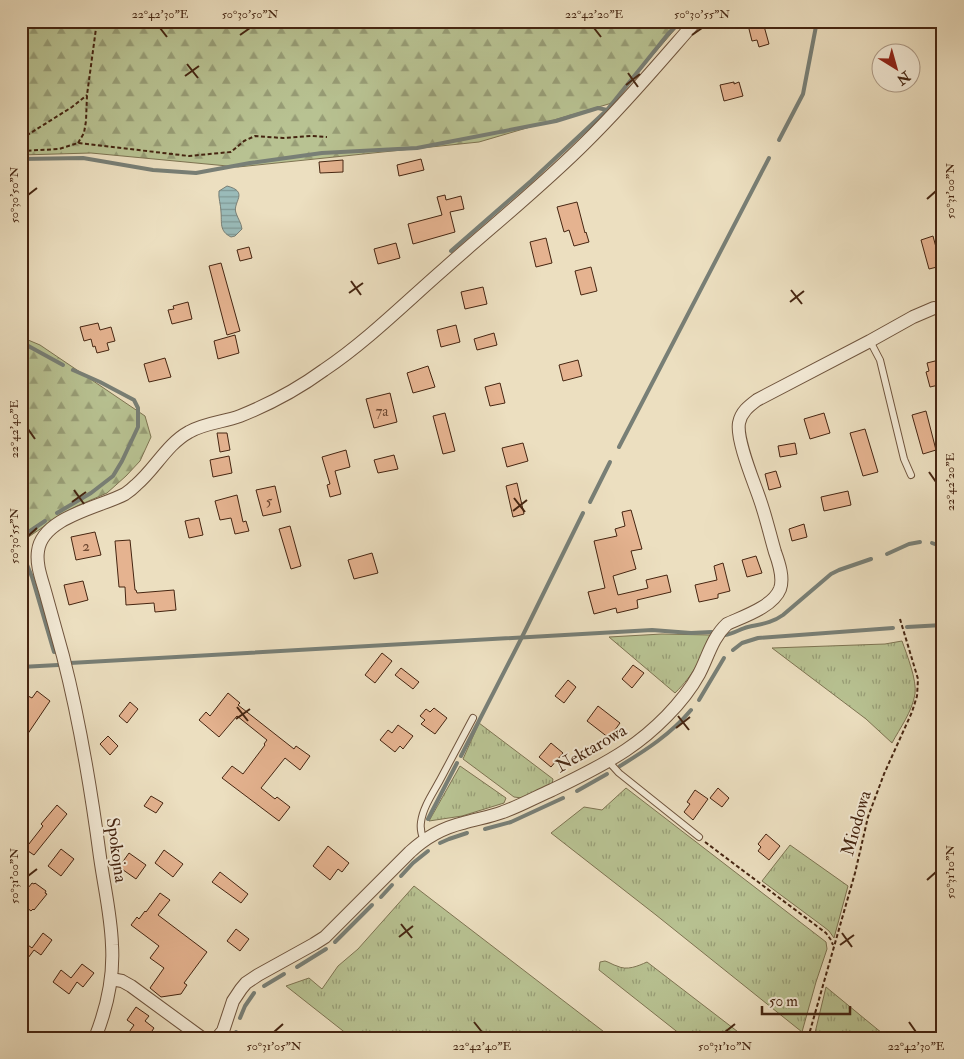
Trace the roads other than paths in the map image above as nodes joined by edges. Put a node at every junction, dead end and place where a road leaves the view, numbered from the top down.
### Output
1 (696, 21) edge
2 (934, 308) dead end
3 (870, 341) junction
4 (911, 476) dead end
5 (473, 718) dead end
6 (608, 762) junction
7 (699, 837) road end
8 (424, 840) junction
9 (111, 979) junction
10 (95, 1038) edge
11 (202, 1038) edge
12 (217, 1038) edge

1 - 9 street, Spokojna
2 - 3 street
3 - 4 lane
3 - 6 street, Nektarowa
5 - 8 lane
6 - 7 lane
6 - 8 street, Nektarowa
8 - 12 street, Nektarowa
9 - 10 street, Spokojna
9 - 11 street

